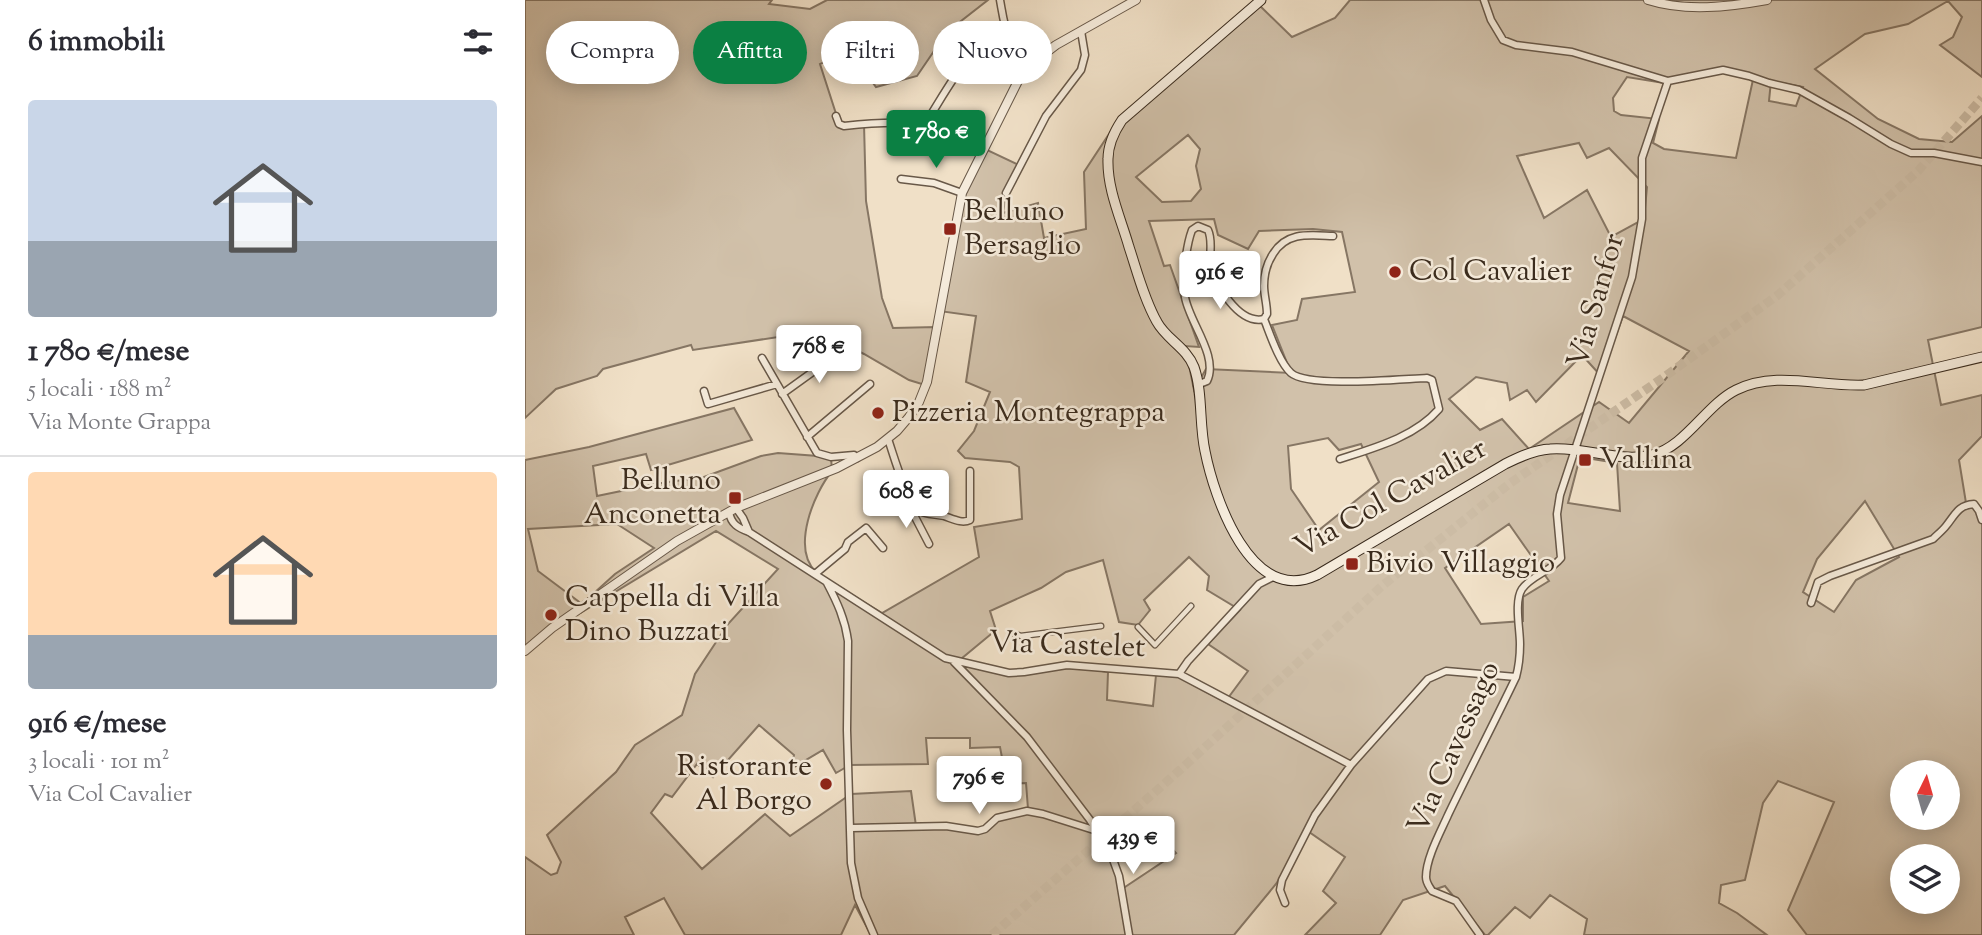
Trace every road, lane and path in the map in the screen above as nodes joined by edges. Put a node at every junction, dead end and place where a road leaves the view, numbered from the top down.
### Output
1 (1000, 0) edge
2 (1136, 0) edge
3 (1261, 0) edge
4 (1484, 0) edge
5 (1648, 0) edge
6 (1767, 0) edge
7 (1004, 21) edge
8 (1081, 31) junction
9 (1052, 48) edge
10 (1668, 81) junction
11 (950, 84) edge
12 (1016, 84) edge
13 (836, 116) dead end
14 (925, 124) junction
15 (985, 145) junction
16 (1982, 162) edge
17 (901, 179) dead end
18 (963, 193) junction
19 (1006, 193) dead end
20 (1333, 236) dead end
21 (1264, 319) junction
22 (839, 353) dead end
23 (1982, 357) edge
24 (762, 358) dead end
25 (777, 384) junction
26 (870, 384) dead end
27 (1197, 385) junction
28 (704, 391) dead end
29 (782, 394) junction
30 (807, 438) junction
31 (888, 439) junction
32 (1576, 451) junction
33 (857, 458) junction
34 (1340, 459) dead end
35 (970, 471) dead end
36 (912, 504) junction
37 (732, 510) junction
38 (1982, 520) edge
39 (749, 532) junction
40 (929, 544) dead end
41 (883, 548) dead end
42 (815, 574) junction
43 (1276, 576) junction
44 (826, 581) junction
45 (1811, 603) dead end
46 (1191, 606) dead end
47 (1101, 626) dead end
48 (1138, 628) dead end
49 (1013, 633) dead end
50 (525, 652) edge
51 (953, 660) junction
52 (1179, 674) junction
53 (1516, 677) junction
54 (1351, 765) junction
55 (851, 828) junction
56 (1097, 831) junction
57 (1285, 903) dead end
58 (874, 935) edge
59 (1129, 935) edge
60 (1480, 935) edge

1 - 7 street
2 - 8 street
3 - 27 main road, Via Col Cavalier
4 - 10 street
5 - 6 street
8 - 9 street
8 - 19 street
10 - 16 street
10 - 32 street, Via Sanfor
11 - 14 street
12 - 15 street
13 - 14 street
14 - 15 street
15 - 18 street
17 - 18 street
18 - 31 street
20 - 21 street, Via Col Cavalier
21 - 27 street, Via Col Cavalier
21 - 34 street, Via Col Cavalier
22 - 29 street
23 - 32 main road, Via Col Cavalier
24 - 25 street
25 - 28 street
25 - 29 street
26 - 30 street
27 - 43 main road, Via Col Cavalier
29 - 30 street
30 - 33 street
31 - 33 street
31 - 36 street
32 - 43 main road, Via Col Cavalier
32 - 53 street, Via Cavessago
33 - 37 street
35 - 36 street
36 - 40 street
37 - 39 street
37 - 39 street
37 - 50 street
38 - 45 street
39 - 42 street
41 - 42 street
42 - 44 street
43 - 52 street, Via Castelet
44 - 51 street
44 - 55 street
46 - 48 street
47 - 49 street
51 - 52 street, Via Castelet
51 - 56 street
52 - 54 street, Via Castelet
53 - 54 street
53 - 60 street, Via Cavessago
54 - 57 street
55 - 56 street
55 - 58 street
56 - 59 street

